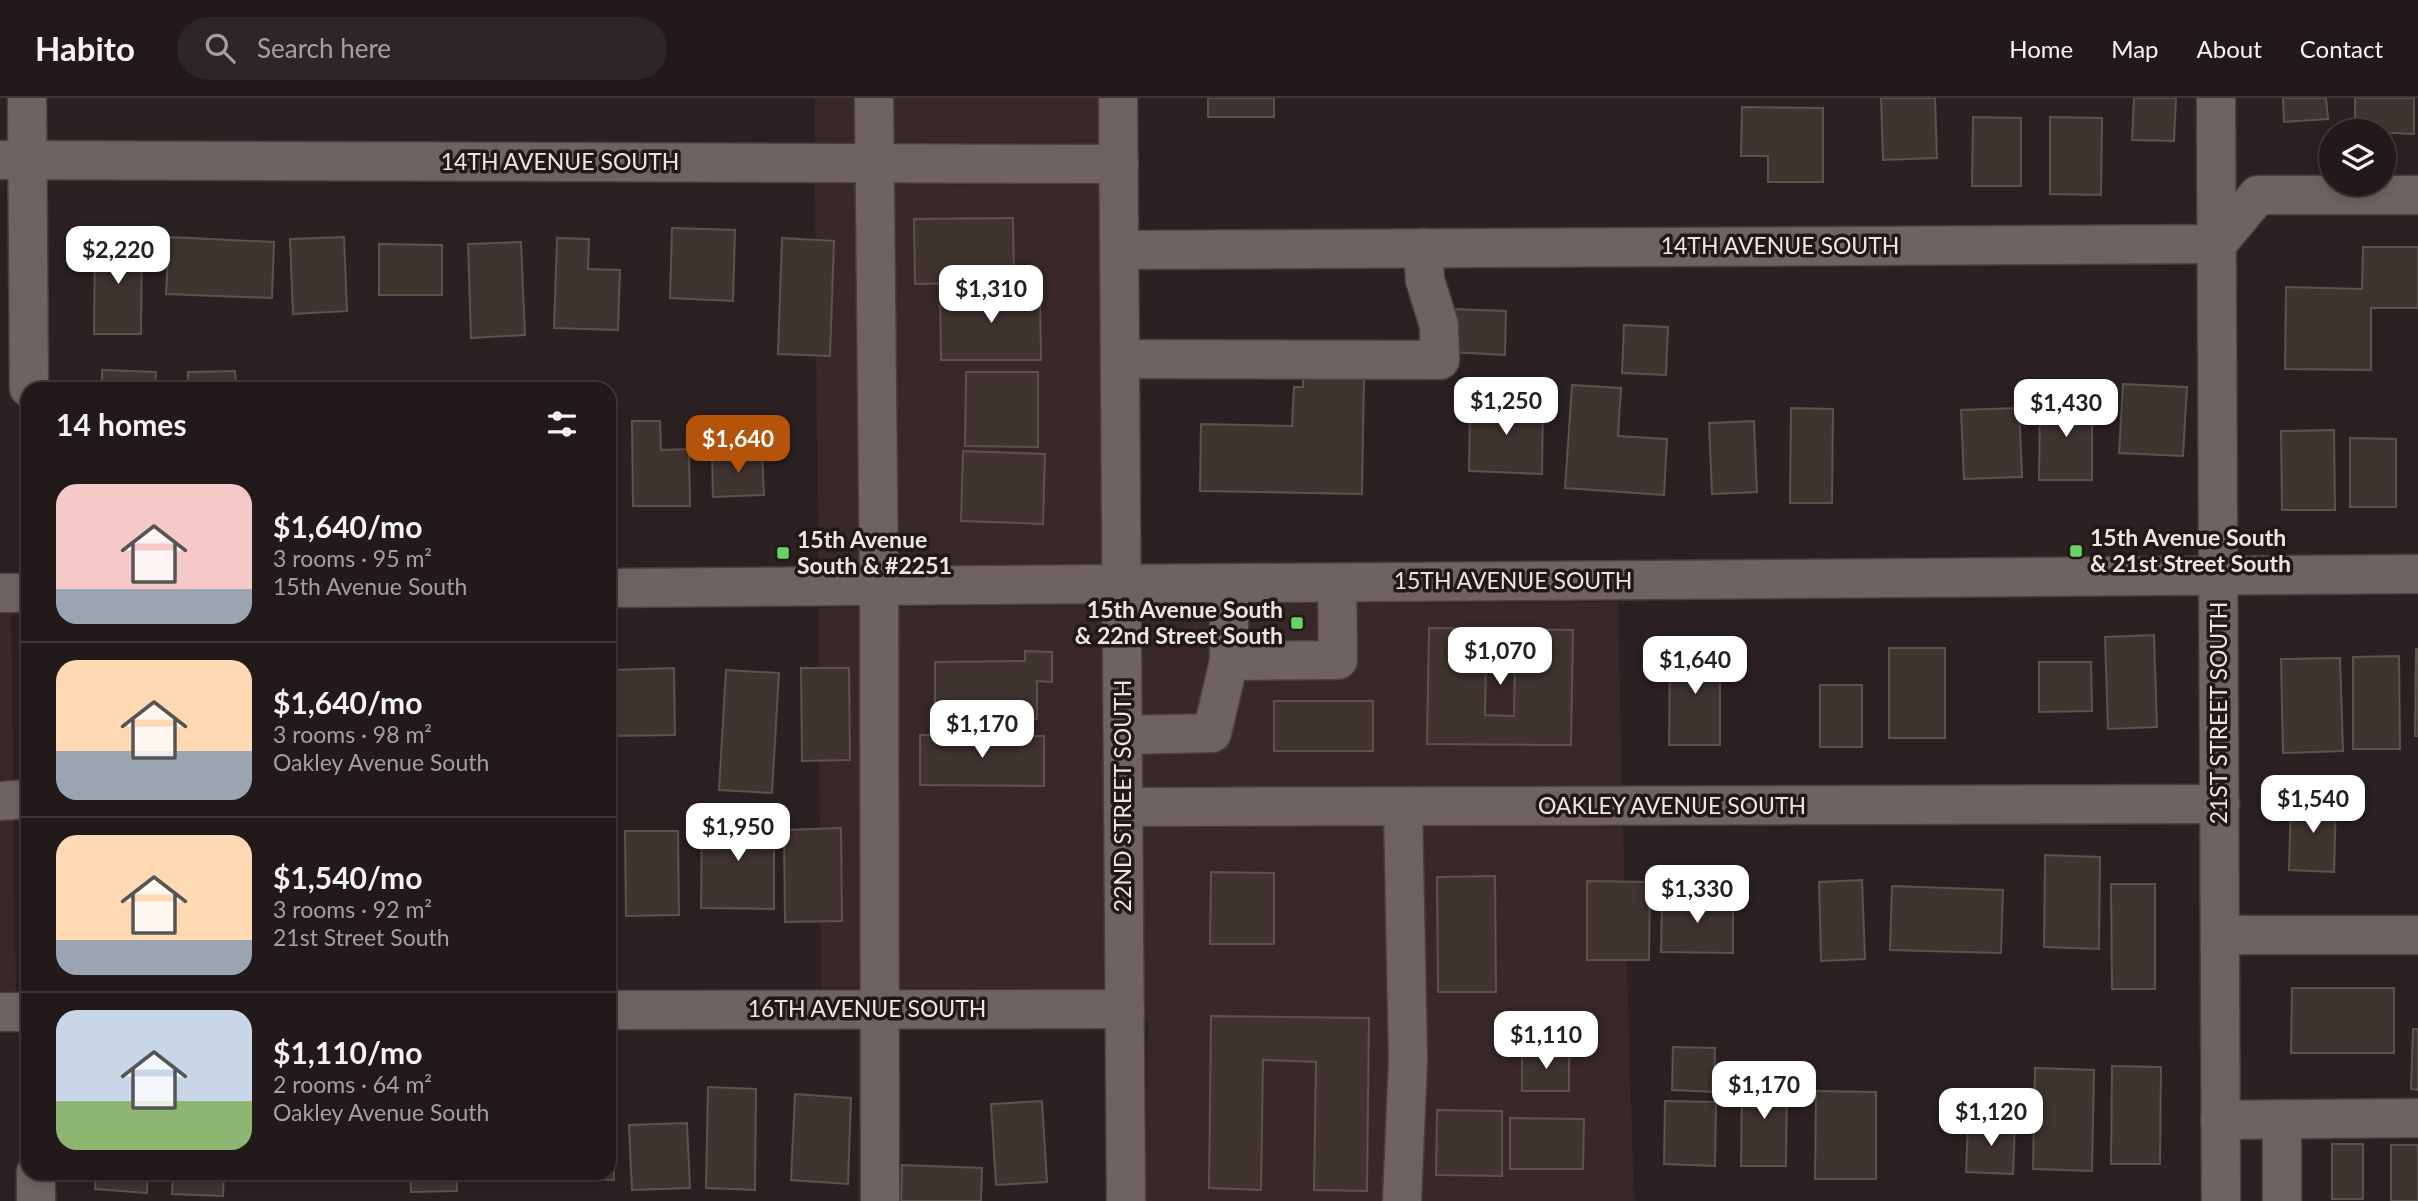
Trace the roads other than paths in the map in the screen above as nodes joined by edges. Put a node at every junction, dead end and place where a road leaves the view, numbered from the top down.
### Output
1 (27, 98) edge
2 (874, 98) edge
3 (1118, 98) edge
4 (2216, 98) edge
5 (14, 160) edge
6 (875, 163) junction
7 (1119, 164) junction
8 (2418, 195) edge
9 (2217, 243) junction
10 (1423, 248) junction
11 (1120, 250) junction
12 (1120, 359) junction
13 (29, 382) edge
14 (2418, 574) edge
15 (2218, 576) junction
16 (1337, 583) junction
17 (1122, 584) junction
18 (1229, 584) junction
19 (879, 586) junction
20 (616, 588) edge
21 (0, 593) edge
22 (21, 593) edge
23 (1229, 661) junction
24 (1123, 735) junction
25 (21, 800) edge
26 (0, 801) edge
27 (2220, 804) junction
28 (1124, 807) junction
29 (1403, 807) junction
30 (2418, 934) edge
31 (2220, 935) junction
32 (879, 1009) junction
33 (1125, 1009) junction
34 (616, 1010) edge
35 (0, 1012) edge
36 (21, 1012) edge
37 (2418, 1118) edge
38 (2282, 1119) junction
39 (2220, 1120) junction
40 (36, 1180) edge
41 (36, 1201) edge
42 (880, 1201) edge
43 (1126, 1201) edge
44 (1402, 1201) edge
45 (2221, 1201) edge
46 (2282, 1201) edge

1 - 5 street
2 - 6 street
3 - 7 street, 22ND STREET SOUTH
4 - 9 street, 21ST STREET SOUTH
5 - 6 street, 14TH AVENUE SOUTH
5 - 13 street
6 - 7 street, 14TH AVENUE SOUTH
6 - 19 street
7 - 11 street, 22ND STREET SOUTH
8 - 9 street
9 - 10 street, 14TH AVENUE SOUTH
9 - 15 street, 21ST STREET SOUTH
10 - 11 street, 14TH AVENUE SOUTH
10 - 12 street
11 - 12 street, 22ND STREET SOUTH
12 - 17 street, 22ND STREET SOUTH
14 - 15 street, 15TH AVENUE SOUTH
15 - 16 street, 15TH AVENUE SOUTH
15 - 27 street, 21ST STREET SOUTH
16 - 18 street, 15TH AVENUE SOUTH
16 - 23 street
17 - 18 street, 15TH AVENUE SOUTH
17 - 19 street, 15TH AVENUE SOUTH
17 - 24 street, 22ND STREET SOUTH
18 - 23 street
19 - 20 street, 15TH AVENUE SOUTH
19 - 32 street
21 - 22 street
23 - 24 street
24 - 28 street, 22ND STREET SOUTH
25 - 26 street
27 - 29 street, OAKLEY AVENUE SOUTH
27 - 31 street, 21ST STREET SOUTH
28 - 29 street, OAKLEY AVENUE SOUTH
28 - 33 street, 22ND STREET SOUTH
29 - 44 street
30 - 31 street
31 - 39 street, 21ST STREET SOUTH
32 - 33 street, 16TH AVENUE SOUTH
32 - 34 street, 16TH AVENUE SOUTH
32 - 42 street
33 - 43 street, 22ND STREET SOUTH
35 - 36 street
37 - 38 street
38 - 39 street
38 - 46 street
39 - 45 street, 21ST STREET SOUTH
40 - 41 street

